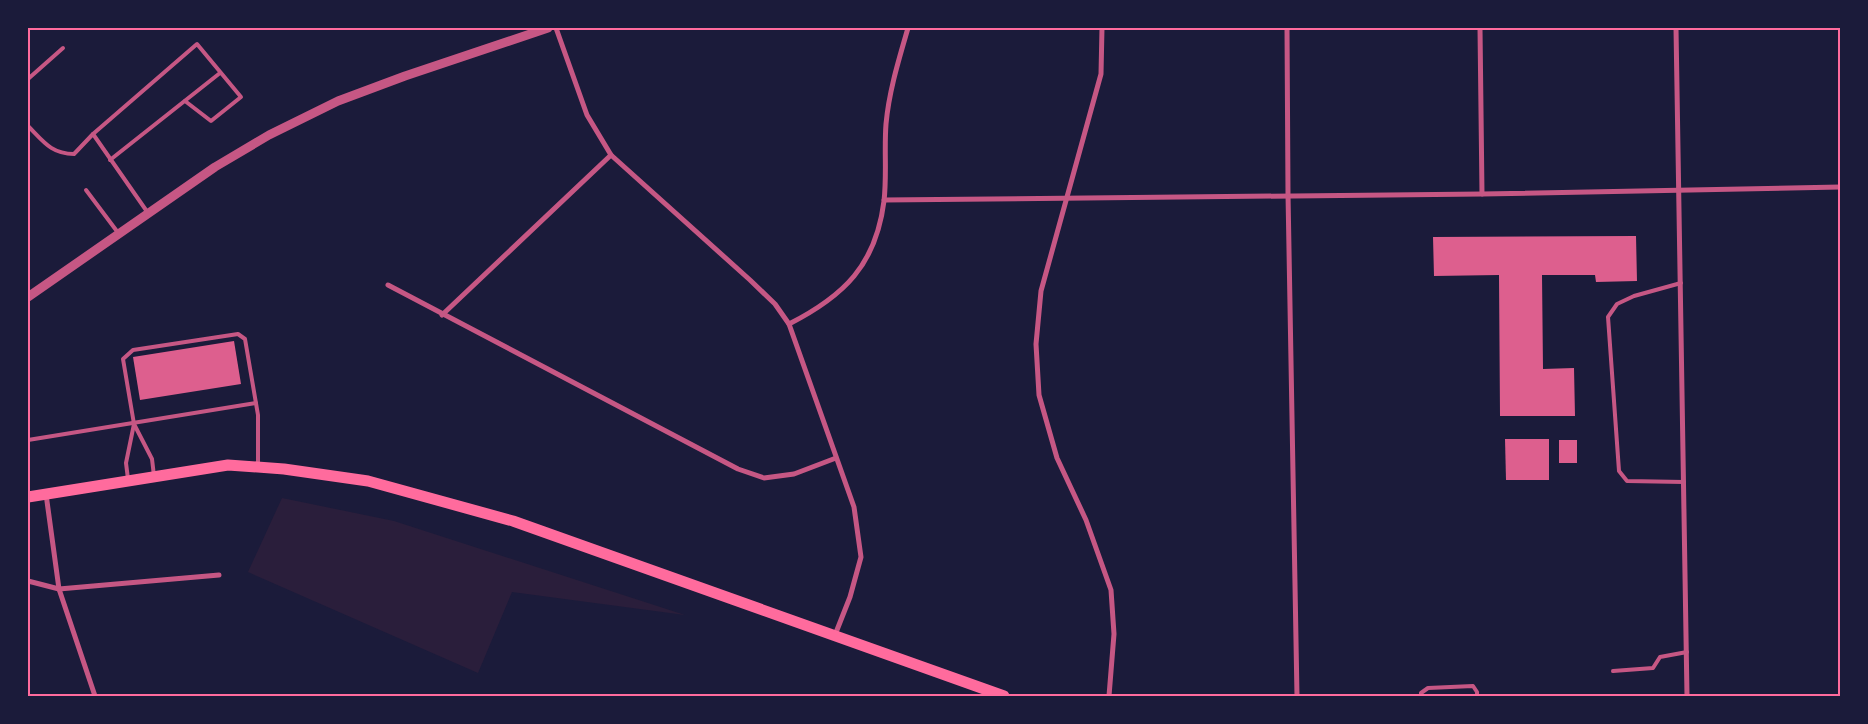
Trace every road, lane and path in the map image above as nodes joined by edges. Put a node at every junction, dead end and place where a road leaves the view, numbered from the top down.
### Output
1 (548, 28) edge
2 (556, 28) edge
3 (908, 28) edge
4 (1102, 28) edge
5 (1287, 28) edge
6 (1480, 28) edge
7 (1676, 28) edge
8 (63, 48) dead end
9 (220, 73) junction
10 (28, 79) edge
11 (186, 101) junction
12 (28, 126) edge
13 (93, 134) junction
14 (611, 155) junction
15 (110, 160) junction
16 (1840, 187) edge
17 (86, 190) dead end
18 (1679, 191) junction
19 (1288, 194) junction
20 (1482, 194) junction
21 (1066, 198) junction
22 (884, 200) junction
23 (148, 213) junction
24 (119, 234) junction
25 (1681, 283) junction
26 (388, 285) dead end
27 (28, 297) edge
28 (442, 315) junction
29 (789, 324) junction
30 (256, 403) junction
31 (134, 424) junction
32 (28, 440) edge
33 (836, 458) junction
34 (258, 467) junction
35 (154, 477) junction
36 (128, 481) junction
37 (1684, 482) junction
38 (46, 494) junction
39 (28, 497) edge
40 (219, 575) dead end
41 (28, 581) edge
42 (59, 589) junction
43 (834, 638) junction
44 (1687, 652) junction
45 (1613, 670) dead end
46 (988, 694) edge
47 (95, 696) edge
48 (1004, 696) edge
49 (1109, 696) edge
50 (1297, 696) edge
51 (1421, 696) edge
52 (1477, 696) edge
53 (1687, 696) edge

1 - 23 street
2 - 14 street
3 - 22 street
4 - 21 street
5 - 19 street
6 - 20 street
7 - 18 street
8 - 10 lane
9 - 11 lane
9 - 11 lane
9 - 13 lane
11 - 15 lane
12 - 13 lane
13 - 15 lane
14 - 28 street
14 - 29 street
15 - 23 lane
16 - 18 street
17 - 24 lane
18 - 20 street
18 - 25 street
19 - 20 street
19 - 21 street
19 - 50 street
21 - 22 street
21 - 49 street
22 - 29 street
23 - 24 street
24 - 27 street
25 - 37 street
25 - 37 lane
26 - 28 street
28 - 33 street
29 - 33 street
30 - 31 lane
30 - 31 lane
30 - 34 lane
31 - 32 lane
31 - 35 lane
31 - 36 lane
33 - 43 street
34 - 35 main road
34 - 43 main road
35 - 36 main road
36 - 38 main road
37 - 44 street
38 - 39 main road
38 - 42 street
40 - 42 street
41 - 42 street
42 - 47 street
43 - 46 main road
44 - 45 lane
44 - 53 street
46 - 48 main road
51 - 52 lane

